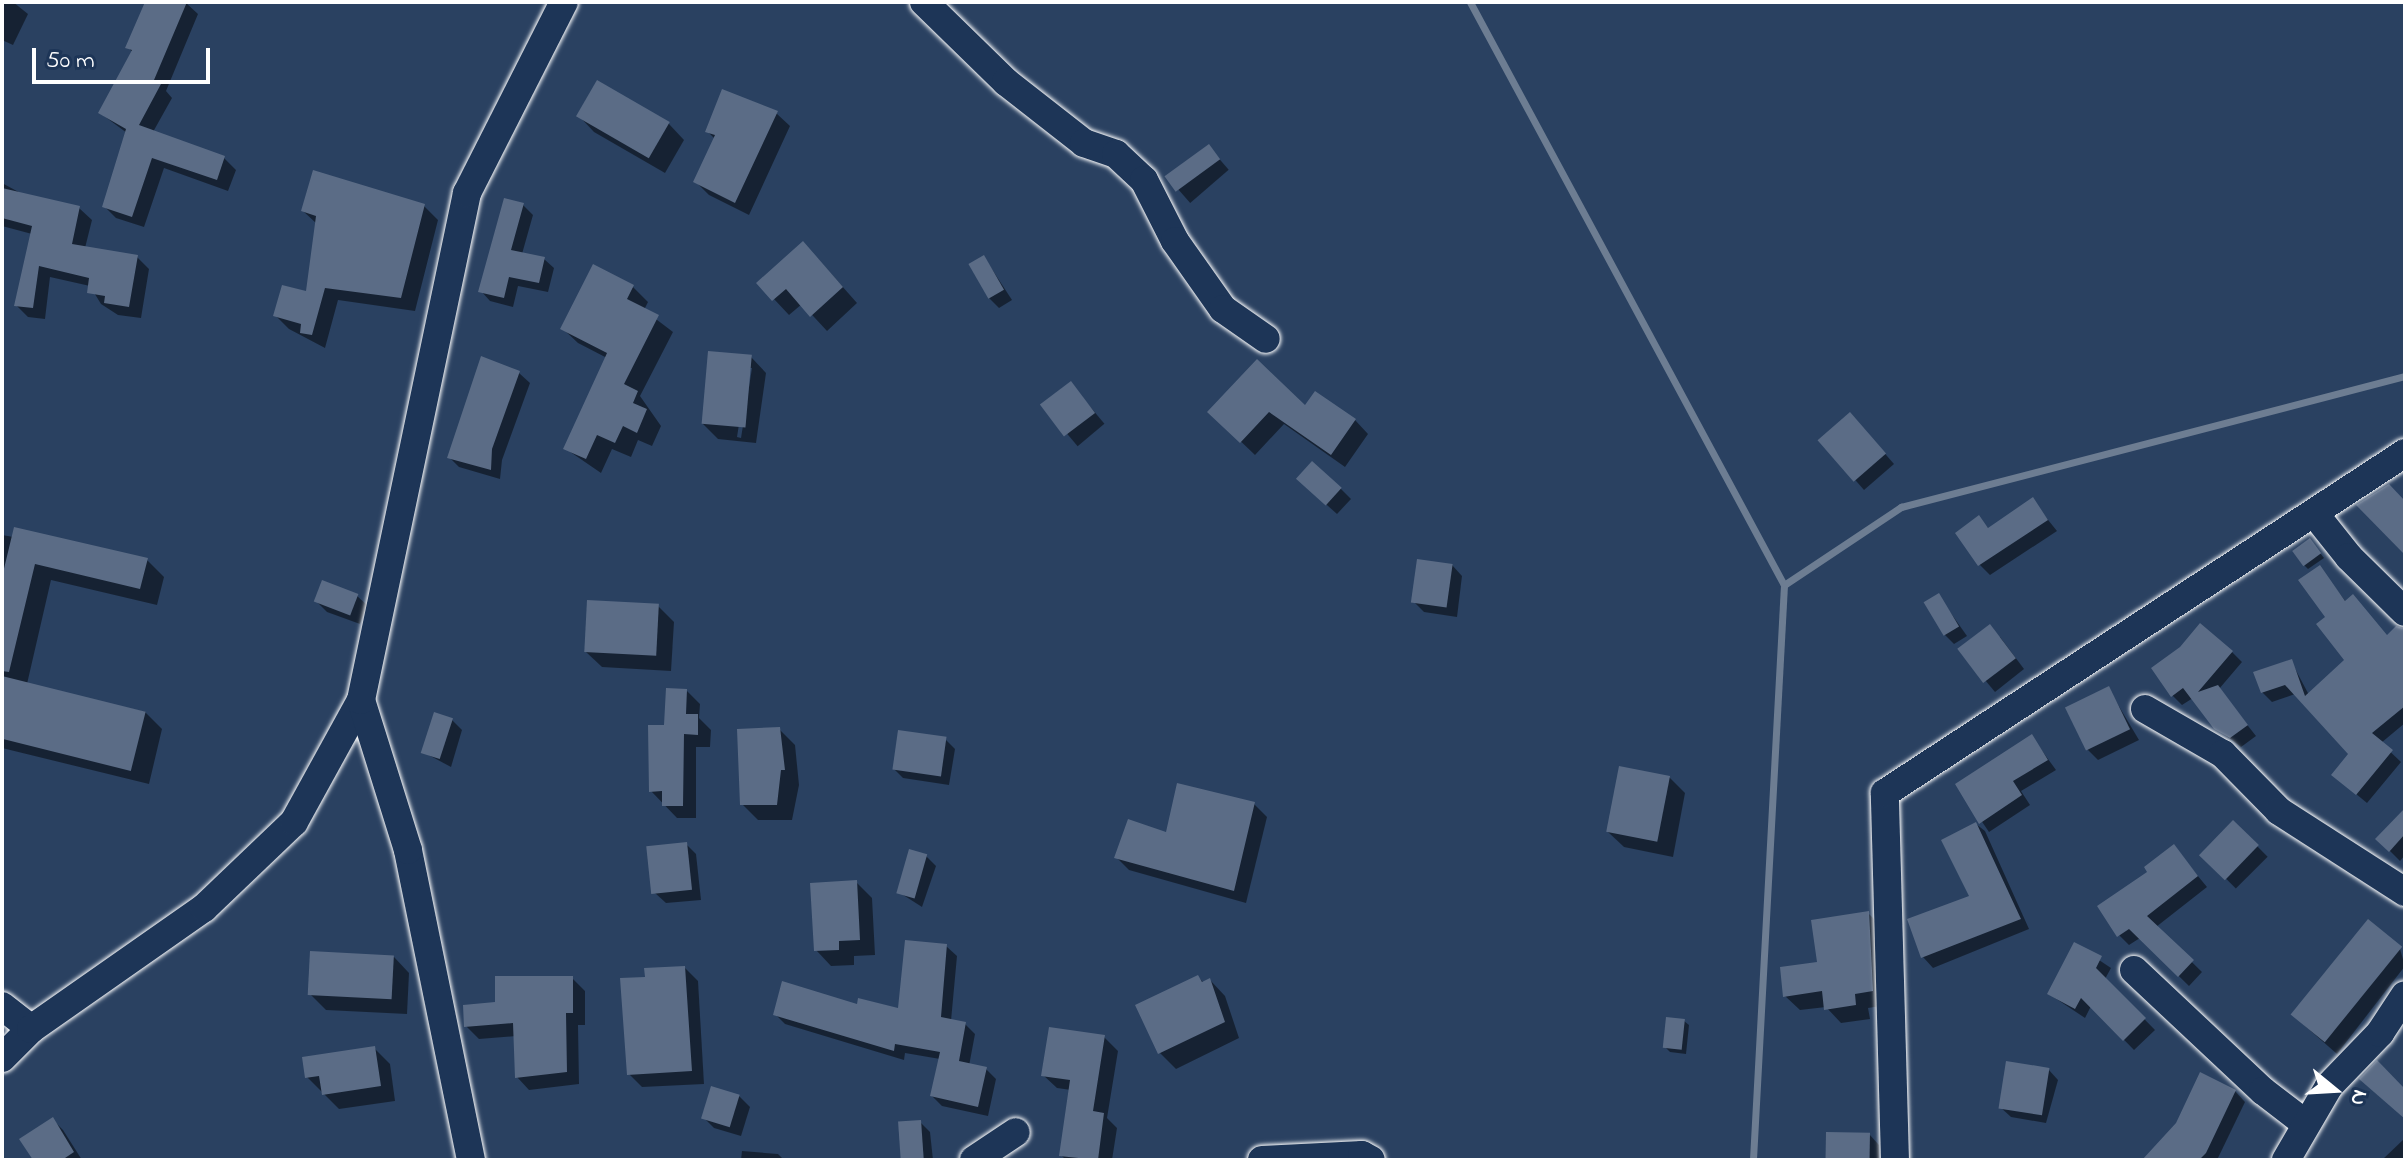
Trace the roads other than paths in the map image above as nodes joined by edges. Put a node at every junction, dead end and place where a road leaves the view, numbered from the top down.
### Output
1 (564, 2) edge
2 (924, 2) edge
3 (1266, 339) dead end
4 (2405, 453) edge
5 (2314, 513) junction
6 (2405, 612) edge
7 (361, 700) junction
8 (2145, 709) dead end
9 (2405, 892) edge
10 (2134, 970) dead end
11 (2405, 995) edge
12 (2, 1006) edge
13 (31, 1029) junction
14 (2, 1058) edge
15 (2306, 1124) junction
16 (1016, 1132) dead end
17 (471, 1160) edge
18 (974, 1160) edge
19 (1262, 1160) edge
20 (1371, 1160) edge
21 (1895, 1160) edge
22 (2286, 1160) edge

1 - 7 street
2 - 3 street
4 - 5 street
5 - 6 street
5 - 21 street
7 - 13 street
7 - 17 street
8 - 9 street
10 - 15 street
11 - 15 street
12 - 13 street
13 - 14 street
15 - 22 street
16 - 18 street
19 - 20 street

